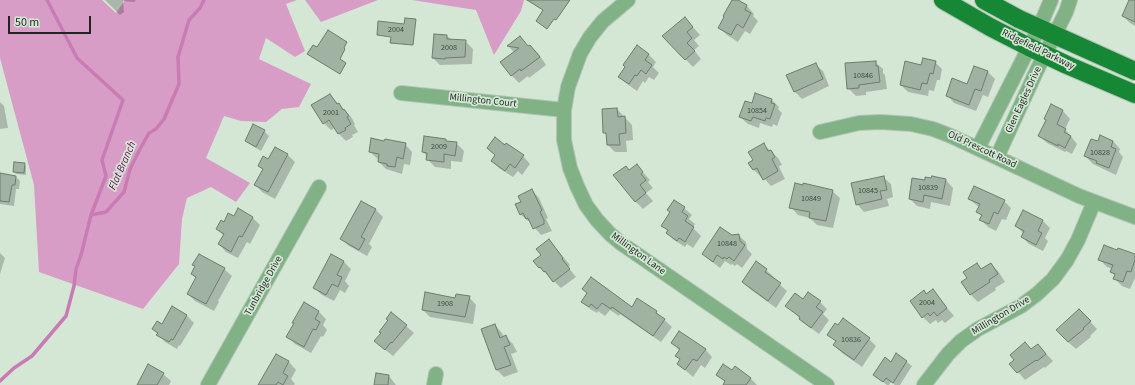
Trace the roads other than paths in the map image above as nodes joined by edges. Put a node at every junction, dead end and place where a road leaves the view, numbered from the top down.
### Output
1 (628, 0) edge
2 (943, 0) edge
3 (984, 0) edge
4 (1051, 0) edge
5 (1070, 0) edge
6 (1047, 32) junction
7 (1029, 47) junction
8 (1046, 54) junction
9 (1135, 71) edge
10 (401, 93) dead end
11 (1135, 94) edge
12 (564, 110) junction
13 (820, 132) dead end
14 (978, 148) junction
15 (997, 157) junction
16 (319, 187) dead end
17 (1094, 202) junction
18 (1135, 217) edge
19 (208, 385) edge
20 (828, 385) edge
21 (924, 385) edge

1 - 12 street, Millington Lane
2 - 7 main road, Ridgefield Parkway
3 - 6 main road, Ridgefield Parkway
4 - 6 street, Glen Eagles Drive
5 - 6 street, Glen Eagles Drive
6 - 7 street, Glen Eagles Drive
6 - 8 street, Glen Eagles Drive
6 - 9 main road, Ridgefield Parkway
7 - 8 main road, Ridgefield Parkway
7 - 14 street, Glen Eagles Drive
8 - 11 main road, Ridgefield Parkway
8 - 15 street, Glen Eagles Drive
10 - 12 street, Millington Court
12 - 20 street, Millington Lane
13 - 14 street, Old Prescott Road
14 - 15 street, Old Prescott Road
15 - 17 street, Old Prescott Road
16 - 19 street, Tunbridge Drive
17 - 18 street, Old Prescott Road
17 - 21 street, Millington Drive

